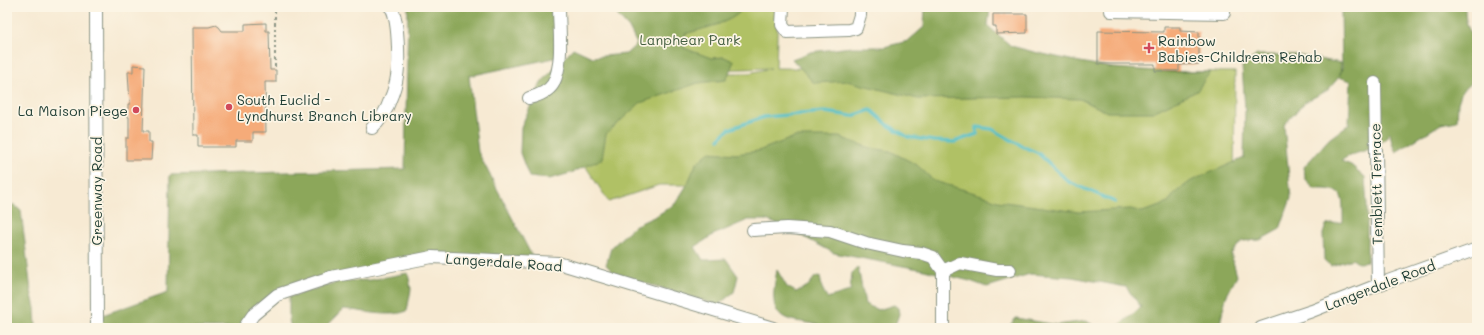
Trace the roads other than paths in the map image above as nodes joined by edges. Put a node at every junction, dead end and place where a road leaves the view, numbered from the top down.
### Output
1 (96, 7) edge
2 (559, 7) edge
3 (783, 7) edge
4 (860, 7) edge
5 (1111, 7) edge
6 (1224, 7) edge
7 (392, 8) edge
8 (1375, 83) dead end
9 (529, 98) dead end
10 (372, 128) dead end
11 (753, 230) dead end
12 (1477, 250) edge
13 (1010, 270) dead end
14 (943, 271) junction
15 (1378, 285) junction
16 (97, 328) edge
17 (244, 328) edge
18 (773, 328) edge
19 (943, 328) edge
20 (1261, 328) edge

1 - 16 street, Greenway Road
2 - 9 street
3 - 4 street
5 - 6 street
7 - 10 street
8 - 15 street, Temblett Terrace
11 - 14 street
12 - 15 street, Langerdale Road
13 - 14 street
14 - 19 street
15 - 20 street, Langerdale Road
17 - 18 street, Langerdale Road

